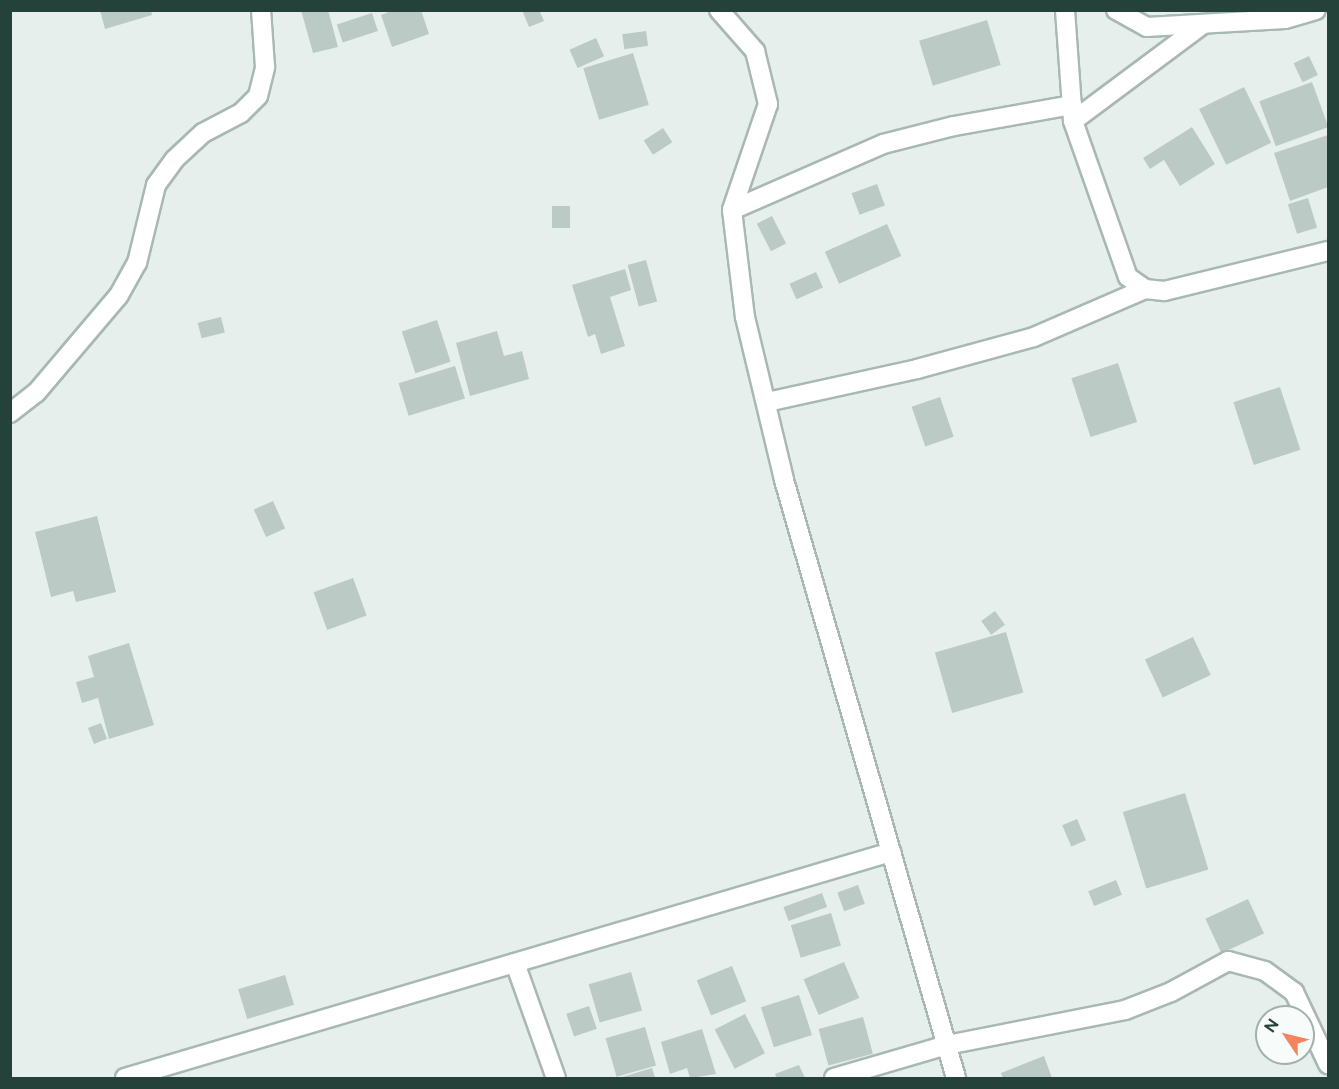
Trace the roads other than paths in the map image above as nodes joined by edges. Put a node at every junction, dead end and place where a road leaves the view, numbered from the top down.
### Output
1 (261, 10) edge
2 (719, 10) edge
3 (1065, 10) edge
4 (1116, 10) edge
5 (1316, 10) edge
6 (1203, 24) junction
7 (1073, 113) junction
8 (732, 210) junction
9 (1329, 251) edge
10 (1145, 289) junction
11 (767, 402) junction
12 (10, 413) edge
13 (891, 852) junction
14 (515, 963) junction
15 (947, 1045) junction
16 (1329, 1064) edge
17 (126, 1078) edge
18 (556, 1078) edge
19 (834, 1078) edge
20 (956, 1078) edge

1 - 12 street
2 - 8 street
3 - 7 street
4 - 6 street
5 - 6 street
6 - 7 street
7 - 8 street
7 - 10 street
8 - 11 street
9 - 10 street
10 - 11 street
11 - 13 street
13 - 14 street
13 - 15 street
14 - 17 street
14 - 18 street
15 - 16 street
15 - 19 street
15 - 20 street

